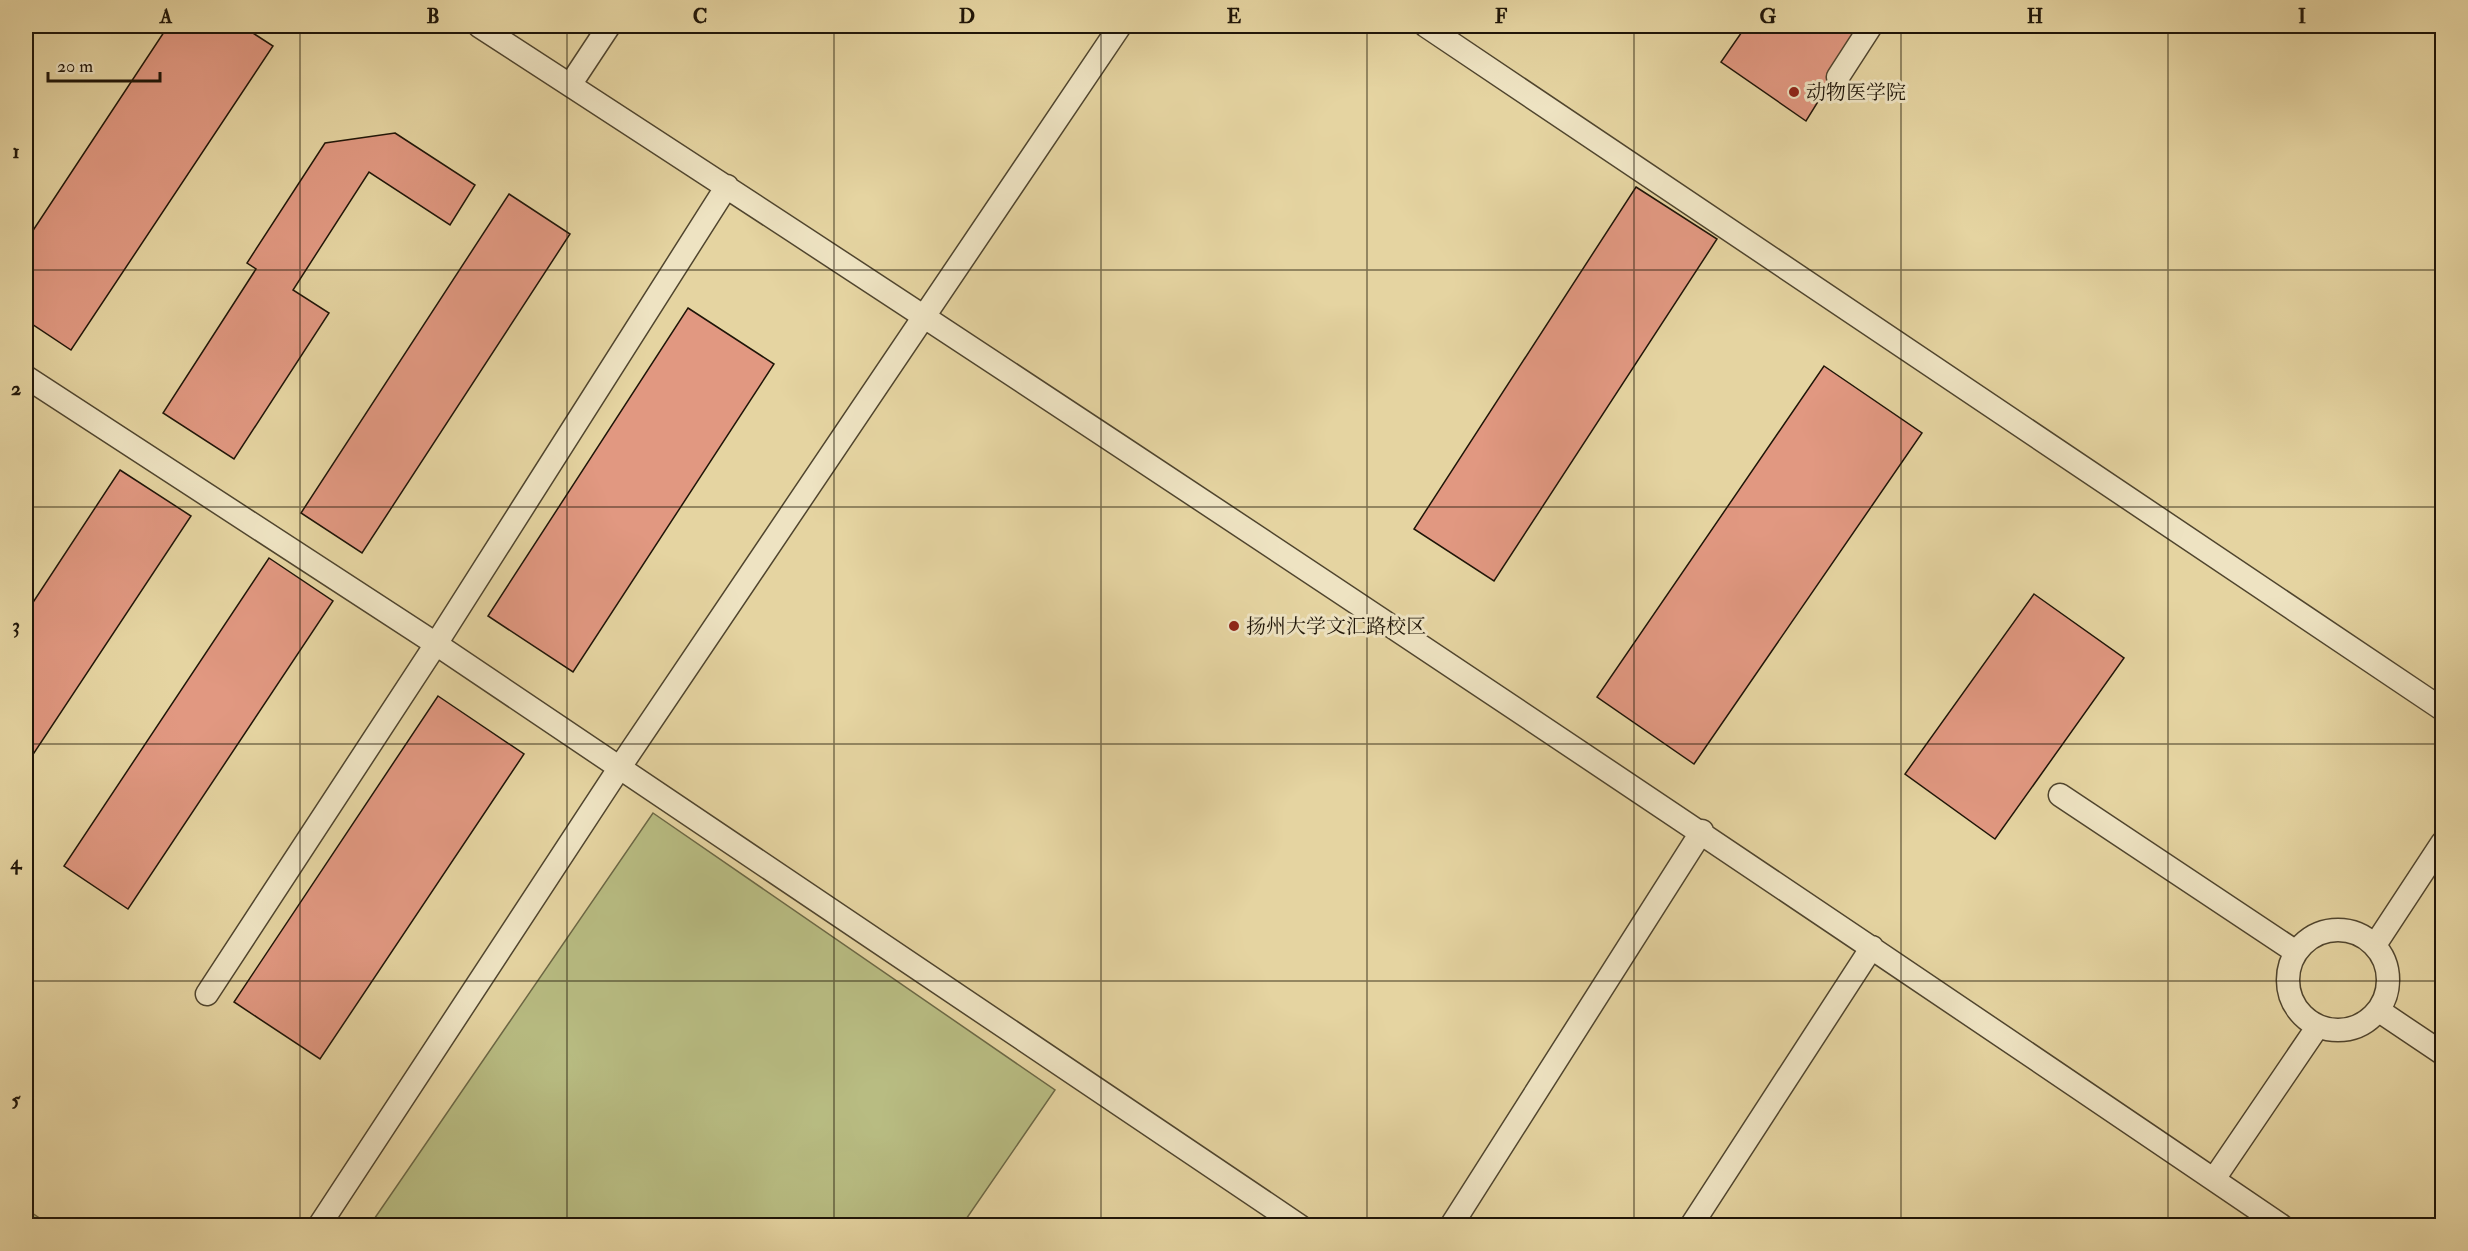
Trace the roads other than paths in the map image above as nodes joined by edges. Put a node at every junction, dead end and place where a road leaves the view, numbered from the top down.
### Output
1 (479, 26) edge
2 (609, 26) edge
3 (1120, 26) edge
4 (1426, 26) edge
5 (1871, 26) edge
6 (1838, 78) dead end
7 (570, 85) junction
8 (727, 186) junction
9 (922, 314) junction
10 (26, 377) edge
11 (436, 644) junction
12 (2442, 709) edge
13 (620, 767) junction
14 (2060, 795) dead end
15 (1702, 831) junction
16 (2442, 843) edge
17 (2375, 945) junction
18 (1872, 947) junction
19 (2296, 952) junction
20 (207, 994) dead end
21 (2378, 1010) junction
22 (2318, 1026) junction
23 (2442, 1053) edge
24 (2214, 1179) junction
25 (319, 1226) edge
26 (1300, 1226) edge
27 (1450, 1226) edge
28 (1691, 1226) edge
29 (2282, 1226) edge

1 - 7 lane
2 - 7 lane
3 - 9 lane
4 - 12 lane
5 - 6 lane
7 - 8 lane
8 - 9 lane
8 - 11 lane
9 - 13 lane
9 - 15 lane
10 - 11 lane
11 - 13 lane
11 - 20 lane
13 - 25 lane
13 - 26 lane
14 - 19 lane
15 - 18 lane
15 - 27 lane
16 - 17 lane
17 - 19 lane
17 - 21 lane
18 - 24 lane
18 - 28 lane
19 - 22 lane
21 - 22 lane
21 - 23 lane
22 - 24 lane
24 - 29 lane

